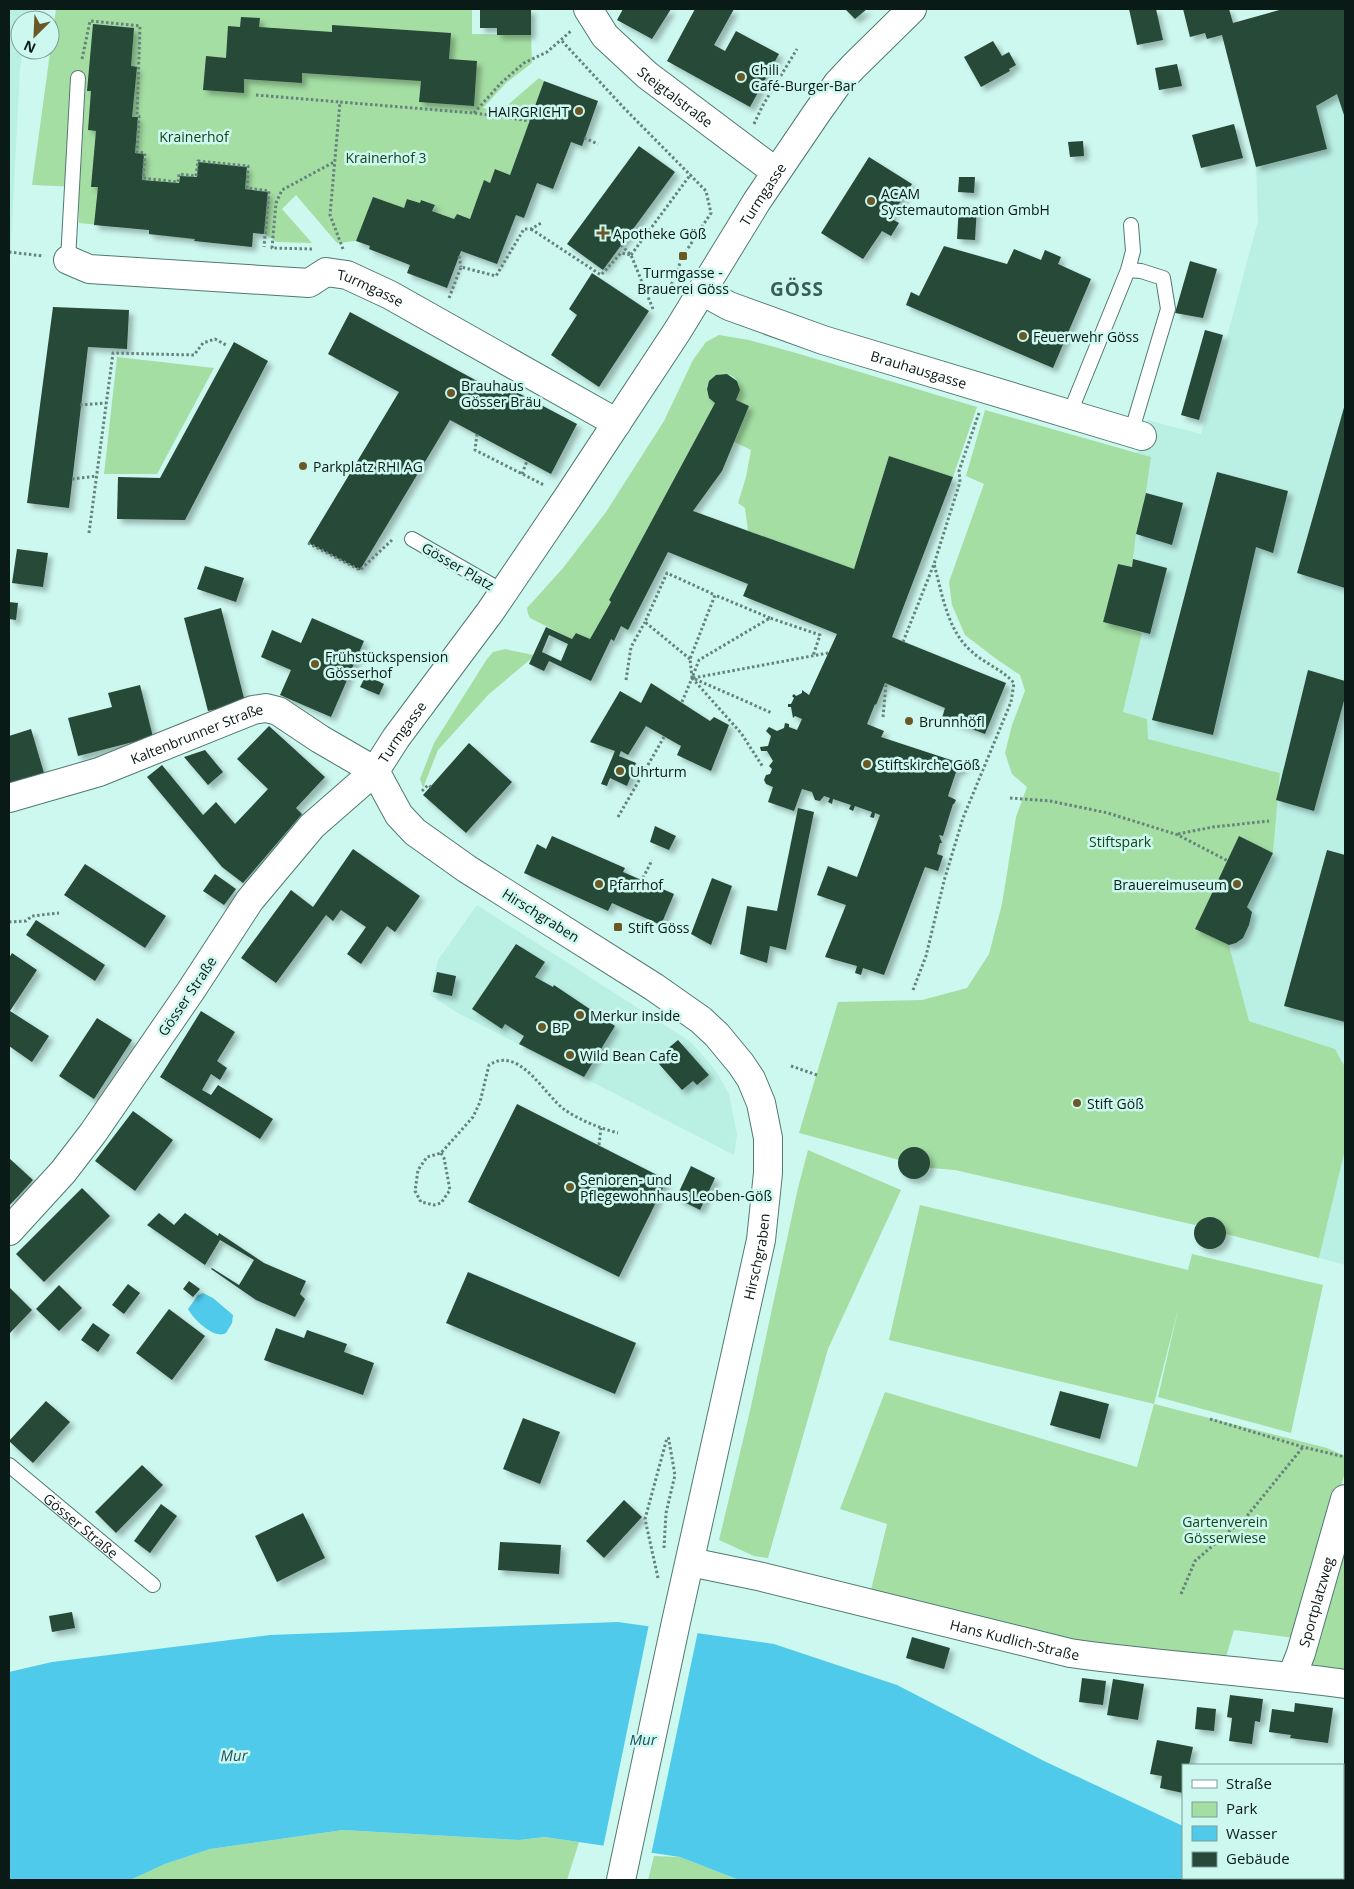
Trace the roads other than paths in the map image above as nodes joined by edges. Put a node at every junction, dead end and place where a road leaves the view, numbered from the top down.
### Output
1 (912, 9) edge
2 (588, 11) edge
3 (78, 78) road end
4 (776, 172) junction
5 (1131, 225) dead end
6 (68, 260) joint
7 (1128, 270) junction
8 (702, 291) junction
9 (1069, 415) junction
10 (617, 423) junction
11 (1136, 435) joint
12 (412, 539) road end
13 (504, 592) junction
14 (374, 771) junction
15 (9, 798) edge
16 (9, 1231) edge
17 (9, 1465) edge
18 (1345, 1499) edge
19 (690, 1562) junction
20 (153, 1585) dead end
21 (1292, 1676) junction
22 (1345, 1684) edge
23 (621, 1880) edge

1 - 4 street, Turmgasse
2 - 4 street, Steigtalstraße
3 - 6 lane
4 - 8 street, Turmgasse
5 - 7 lane
6 - 10 street, Turmgasse
7 - 9 lane
7 - 11 lane
8 - 9 street, Brauhausgasse
8 - 10 street, Turmgasse
9 - 11 street, Brauhausgasse
10 - 13 street, Turmgasse
12 - 13 lane, Gösser Platz
13 - 14 street, Turmgasse
14 - 15 street, Kaltenbrunner Straße
14 - 16 street, Gösser Straße
14 - 19 street, Hirschgraben
17 - 20 lane, Gösser Straße
18 - 21 street, Sportplatzweg
19 - 21 street, Hans Kudlich-Straße
19 - 23 street, Hirschgraben
21 - 22 street, Hans Kudlich-Straße

